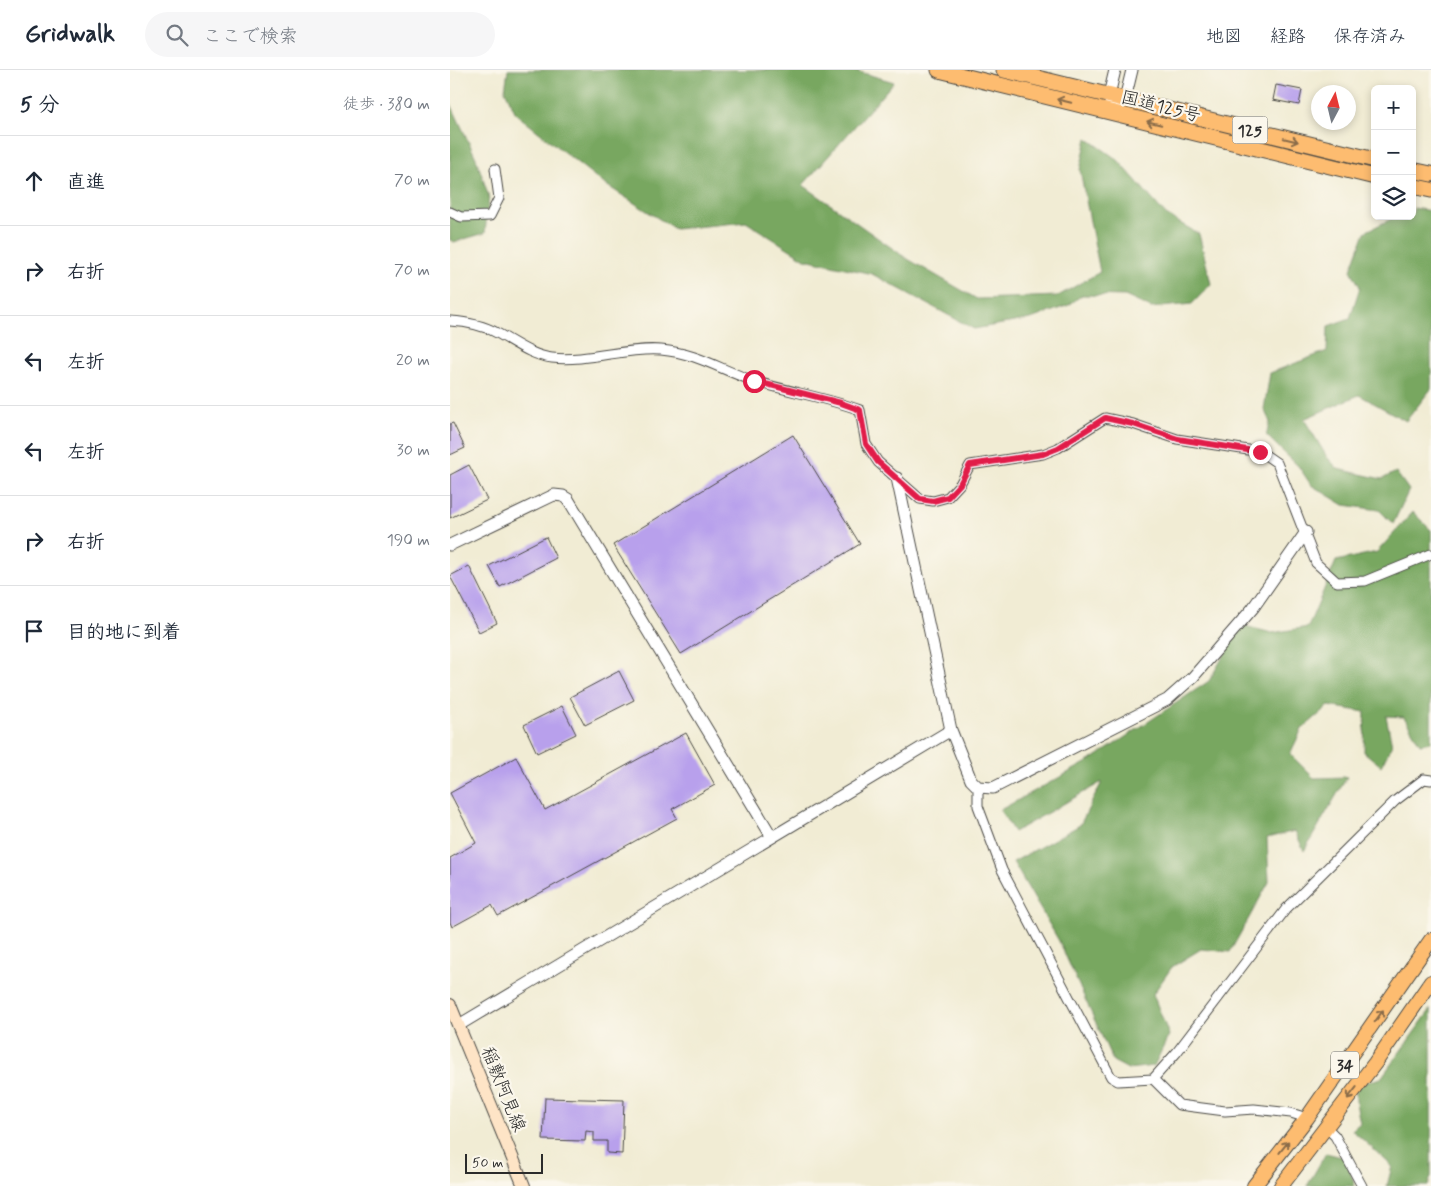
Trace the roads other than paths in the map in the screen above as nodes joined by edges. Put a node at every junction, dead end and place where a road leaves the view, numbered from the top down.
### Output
1 (939, 70) edge
2 (1004, 70) edge
3 (1115, 70) edge
4 (1132, 70) edge
5 (1109, 95) junction
6 (1125, 99) junction
7 (1112, 113) junction
8 (1371, 159) edge
9 (495, 169) dead end
10 (1416, 171) edge
11 (1431, 174) edge
12 (1371, 176) edge
13 (1416, 187) edge
14 (1431, 190) edge
15 (450, 212) edge
16 (450, 321) edge
17 (897, 478) junction
18 (1306, 532) junction
19 (450, 545) edge
20 (1431, 554) edge
21 (952, 730) junction
22 (1431, 780) edge
23 (978, 787) junction
24 (772, 837) junction
25 (1431, 940) edge
26 (1431, 982) edge
27 (450, 1005) edge
28 (458, 1025) junction
29 (1153, 1079) junction
30 (1307, 1118) junction
31 (1326, 1127) junction
32 (524, 1186) edge
33 (1254, 1186) edge
34 (1281, 1186) edge
35 (1362, 1186) edge

7 -> 1 highway, 国道125号 / 125
2 - 5 highway, 国道125号 / 125
3 - 5 street
4 - 6 street
5 - 6 highway, 国道125号 / 125
5 - 7 street
6 - 7 street
6 -> 8 highway, 国道125号 / 125
12 -> 7 highway, 国道125号 / 125
9 - 15 street
10 - 11 highway
13 - 14 highway
16 - 17 street
17 - 18 street
17 - 21 street
18 - 20 street
18 - 23 street
19 - 24 street
21 - 23 street
21 - 24 street
22 - 29 street
23 - 29 street
24 - 28 street
30 -> 25 main road, 34
26 -> 31 main road, 34
27 - 28 main road, 稲敷阿見線
28 - 32 main road, 稲敷阿見線
29 - 30 street
33 -> 30 main road, 34
31 - 34 main road, 34
31 - 35 street

